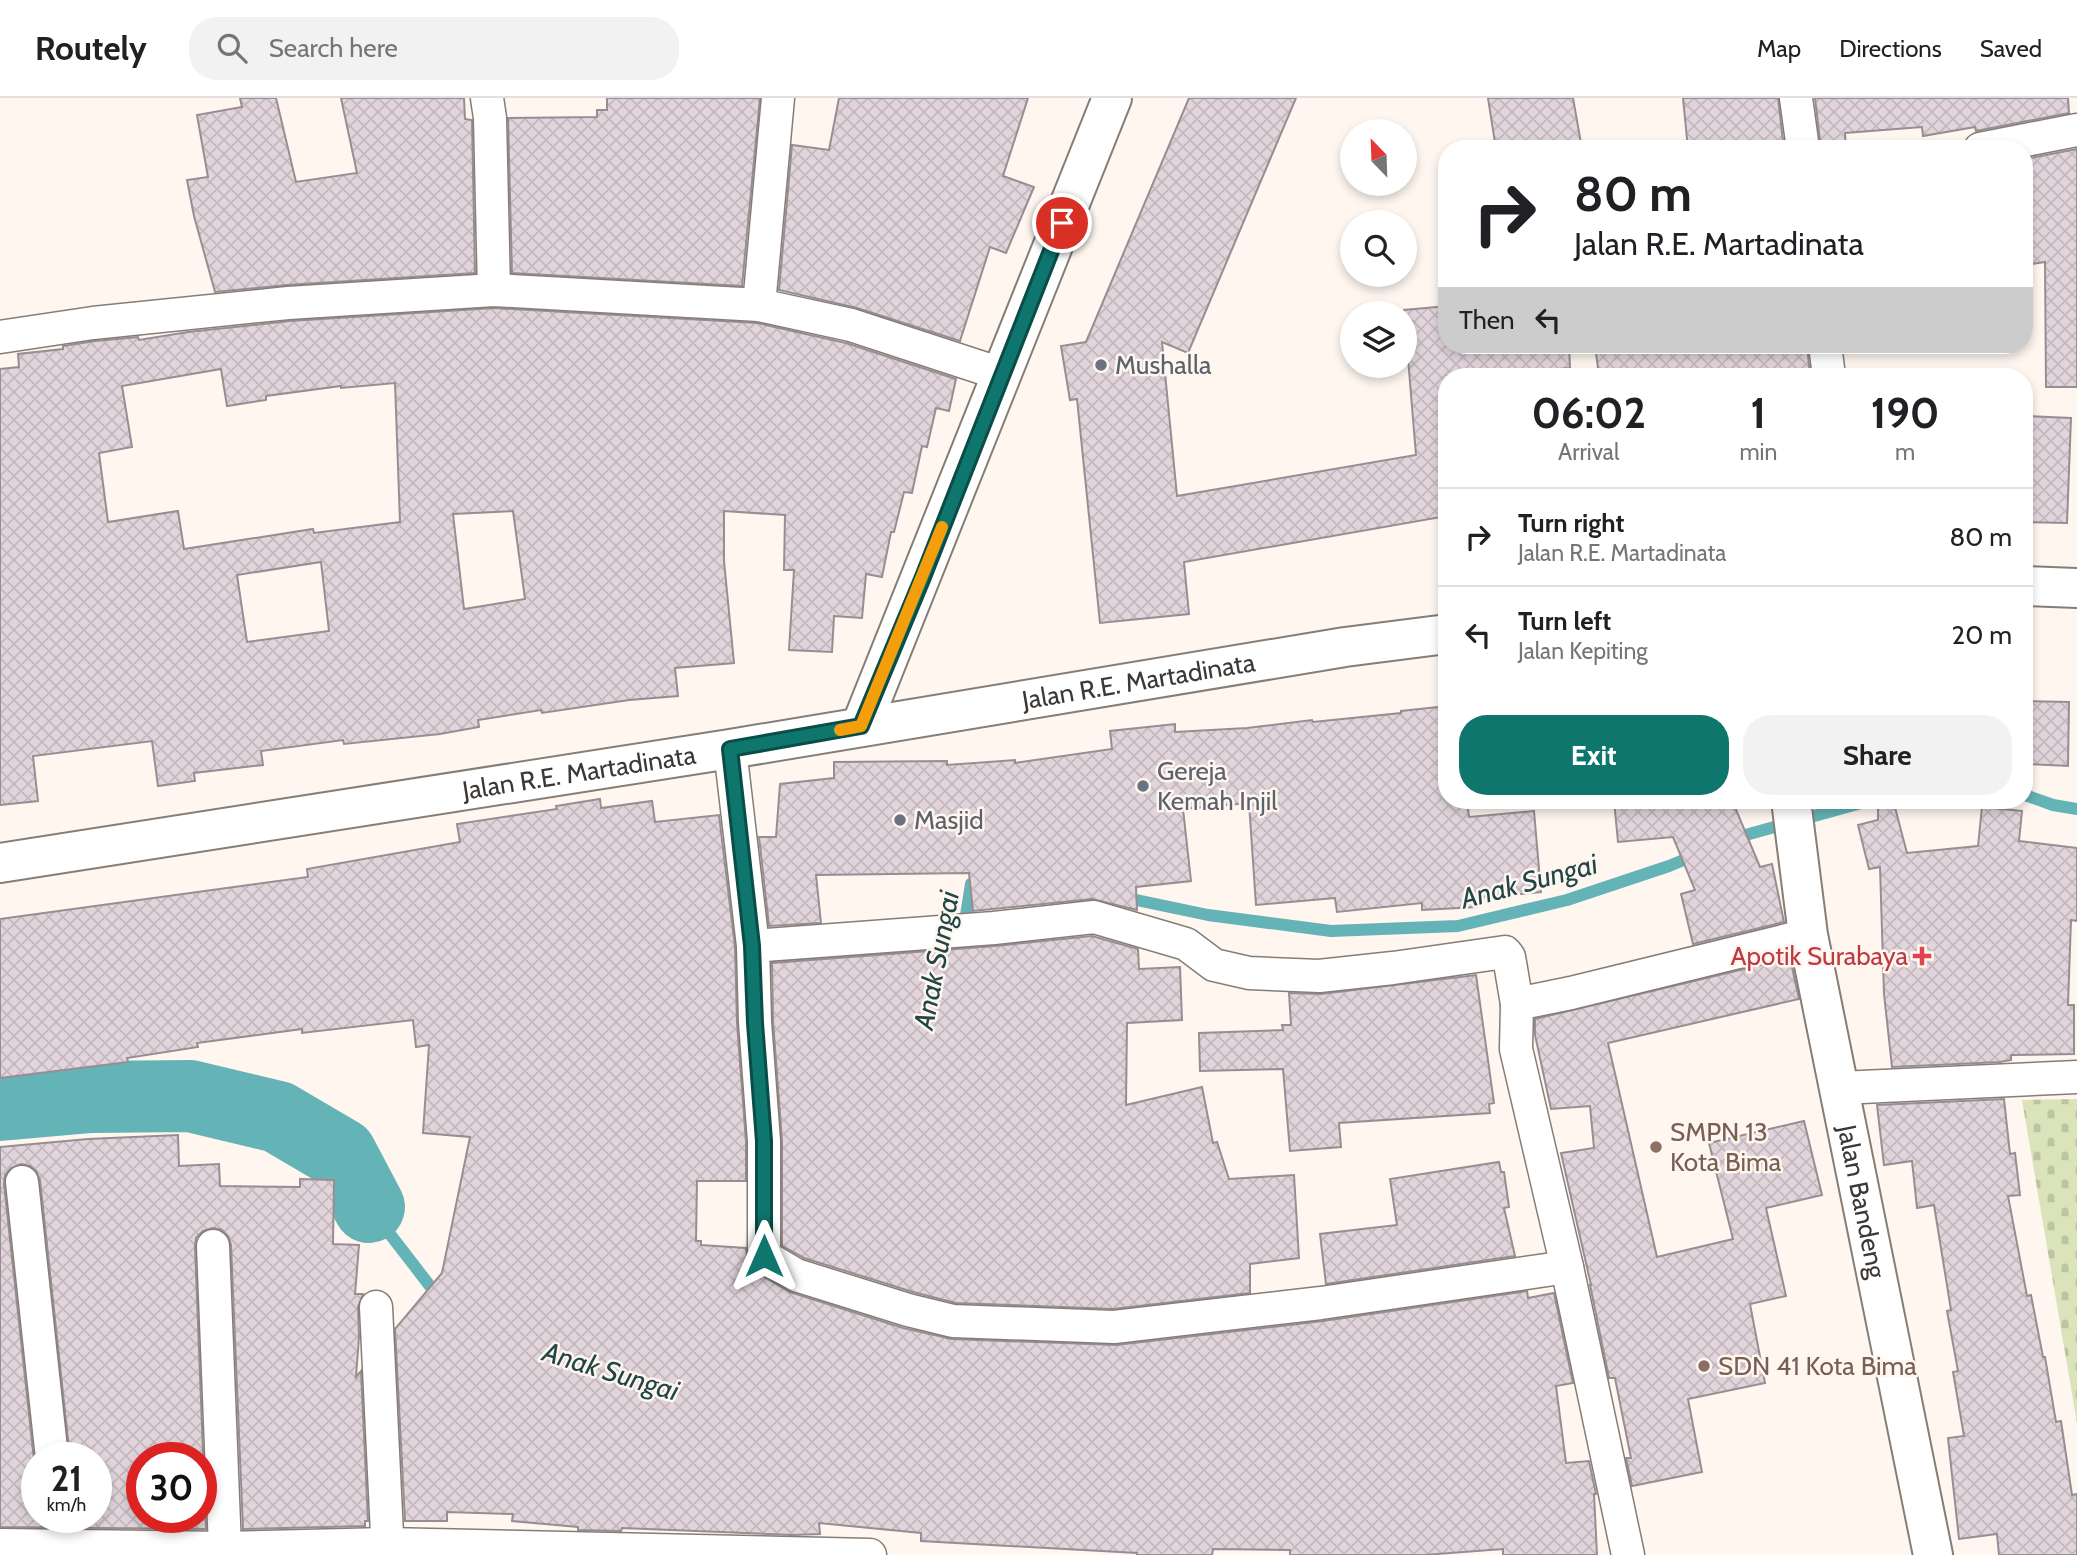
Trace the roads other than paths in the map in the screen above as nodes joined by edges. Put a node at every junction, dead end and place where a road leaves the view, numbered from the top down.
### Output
1 (487, 98) edge
2 (778, 98) edge
3 (1112, 98) edge
4 (1796, 98) edge
5 (2077, 130) edge
6 (1802, 140) edge
7 (2026, 140) edge
8 (494, 290) junction
9 (759, 305) junction
10 (0, 337) edge
11 (1001, 374) junction
12 (2033, 586) edge
13 (2077, 588) edge
14 (1438, 635) edge
15 (861, 726) junction
16 (730, 749) junction
17 (1793, 809) edge
18 (0, 863) edge
19 (1808, 935) junction
20 (752, 946) junction
21 (1517, 1004) junction
22 (2077, 1077) edge
23 (1840, 1087) junction
24 (22, 1181) dead end
25 (213, 1246) dead end
26 (1567, 1267) junction
27 (376, 1307) dead end
28 (50, 1442) edge
29 (50, 1533) edge
30 (78, 1533) edge
31 (0, 1545) edge
32 (225, 1548) junction
33 (387, 1550) edge
34 (806, 1554) edge
35 (870, 1555) edge
36 (1628, 1555) edge
37 (1933, 1555) edge

1 - 8 street
2 - 9 street
3 - 11 main road
4 - 6 street
5 - 7 street
8 - 9 street
8 - 10 street
9 - 11 street
11 - 15 main road
12 - 13 main road
14 - 15 main road, Jalan R.E. Martadinata
15 - 16 main road, Jalan R.E. Martadinata
16 - 18 main road, Jalan R.E. Martadinata
16 - 20 street
17 - 19 main road, Jalan Bandeng
19 - 21 street
19 - 23 main road, Jalan Bandeng
20 - 21 street
20 - 26 street
21 - 26 street
22 - 23 street
23 - 37 main road, Jalan Bandeng
24 - 28 street
25 - 32 street
26 - 36 street
27 - 33 street
29 - 31 street
30 - 32 street
32 - 33 street
33 - 34 street
34 - 35 street

